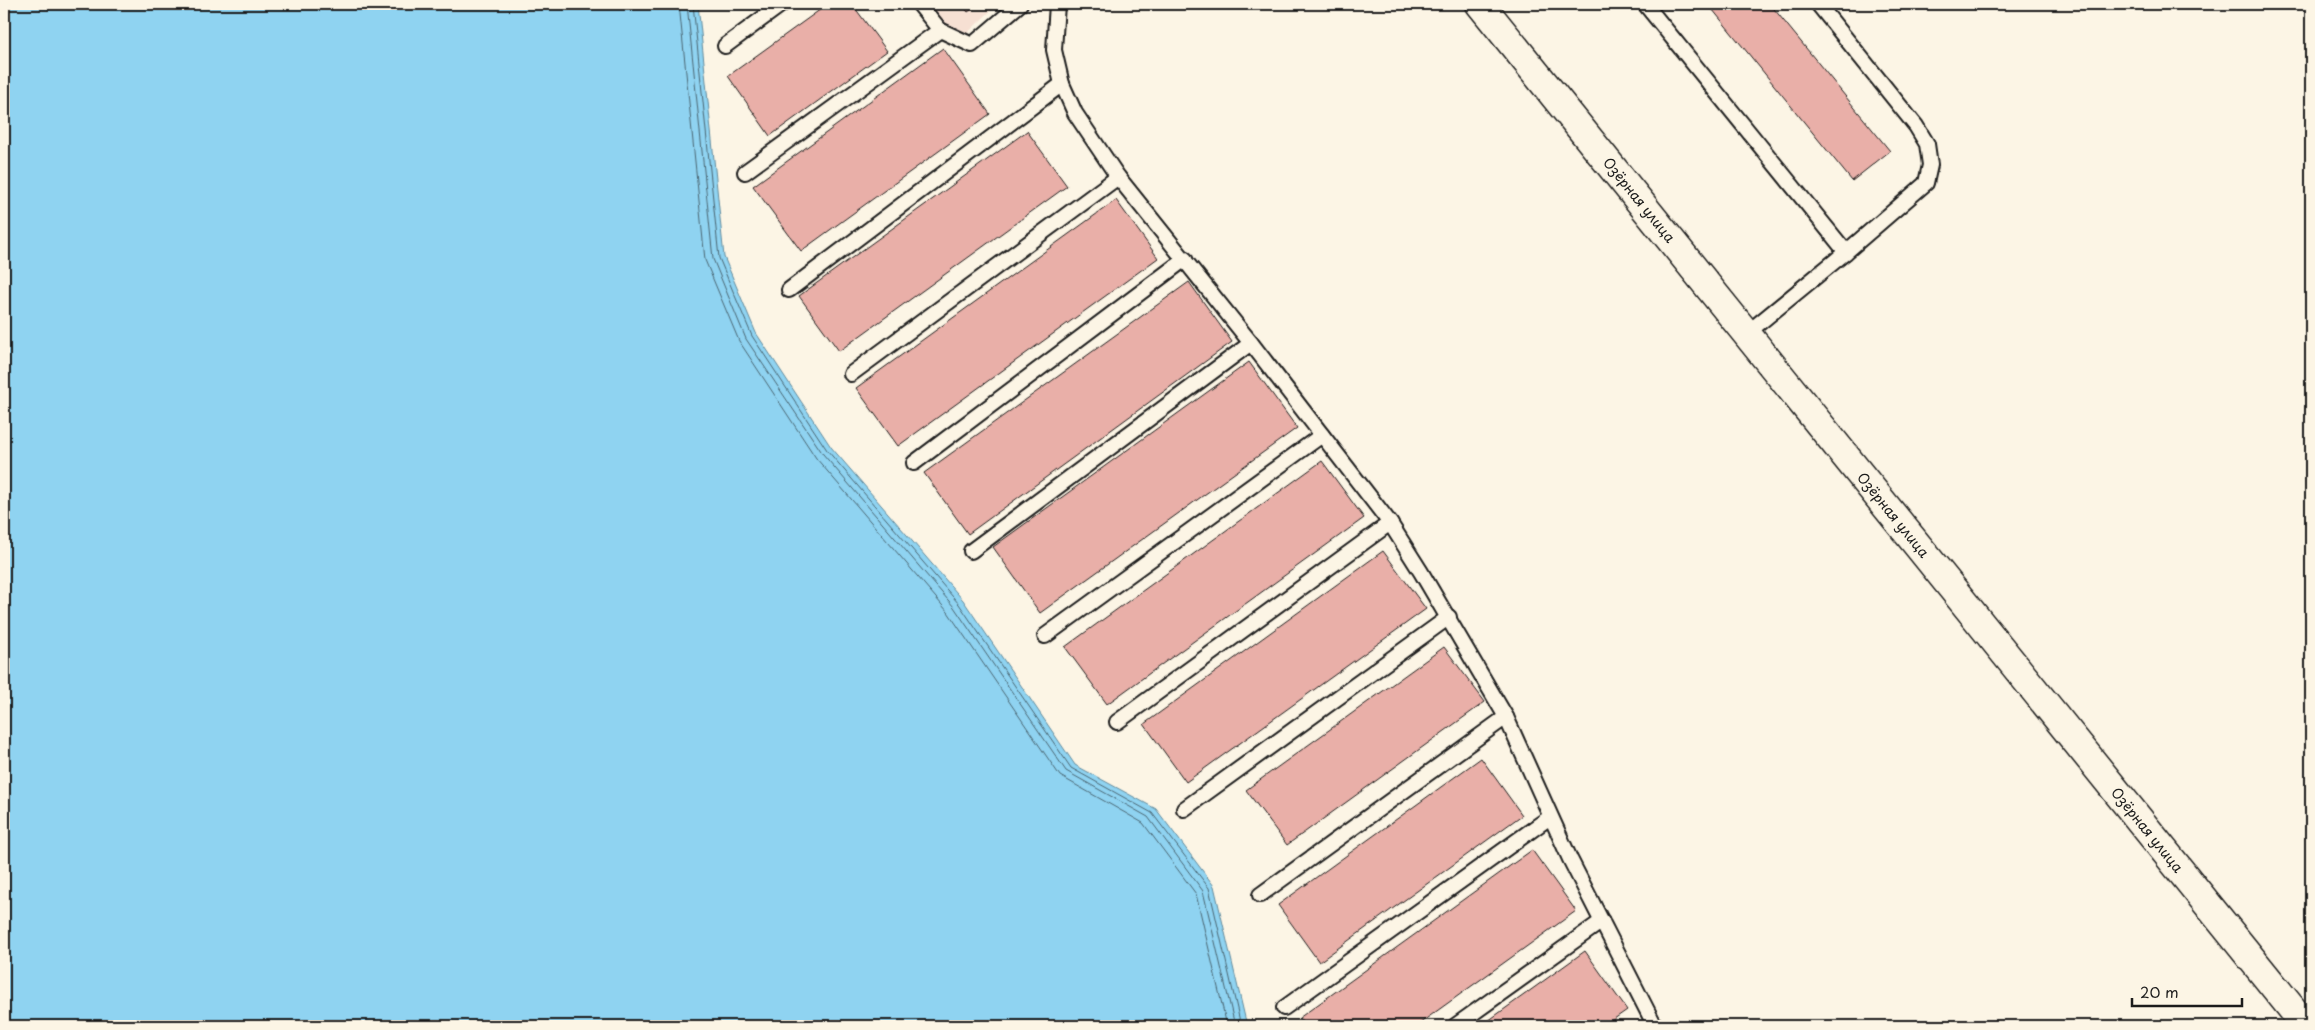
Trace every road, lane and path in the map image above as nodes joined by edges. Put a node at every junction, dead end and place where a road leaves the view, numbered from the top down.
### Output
1 (782, 4) edge
2 (919, 4) edge
3 (1020, 4) edge
4 (1057, 4) edge
5 (1480, 4) edge
6 (1645, 4) edge
7 (1818, 4) edge
8 (940, 30) junction
9 (725, 46) dead end
10 (1062, 84) junction
11 (745, 172) dead end
12 (1118, 177) junction
13 (1846, 252) junction
14 (1185, 259) junction
15 (789, 290) dead end
16 (1746, 334) junction
17 (1250, 343) junction
18 (851, 374) dead end
19 (1322, 435) junction
20 (914, 463) dead end
21 (1390, 524) junction
22 (971, 551) dead end
23 (1449, 617) junction
24 (1045, 636) dead end
25 (1506, 717) junction
26 (1117, 722) dead end
27 (1184, 809) dead end
28 (1550, 817) junction
29 (1260, 895) dead end
30 (1602, 921) junction
31 (1284, 1008) dead end
32 (1652, 1025) edge
33 (1455, 1026) edge
34 (2306, 1026) edge

1 - 9 lane
2 - 8 lane
3 - 8 lane
4 - 10 lane
5 - 16 street, Озёрная улица
6 - 13 lane
7 - 13 lane
8 - 11 lane
10 - 12 lane
10 - 15 lane
12 - 14 lane
12 - 18 lane
13 - 16 lane
14 - 17 lane
14 - 20 lane
16 - 34 street, Озёрная улица
17 - 19 lane
17 - 22 lane
19 - 21 lane
19 - 24 lane
21 - 23 lane
21 - 26 lane
23 - 25 lane
23 - 27 lane
25 - 28 lane
25 - 29 lane
28 - 30 lane
28 - 31 lane
30 - 32 lane
30 - 33 lane

